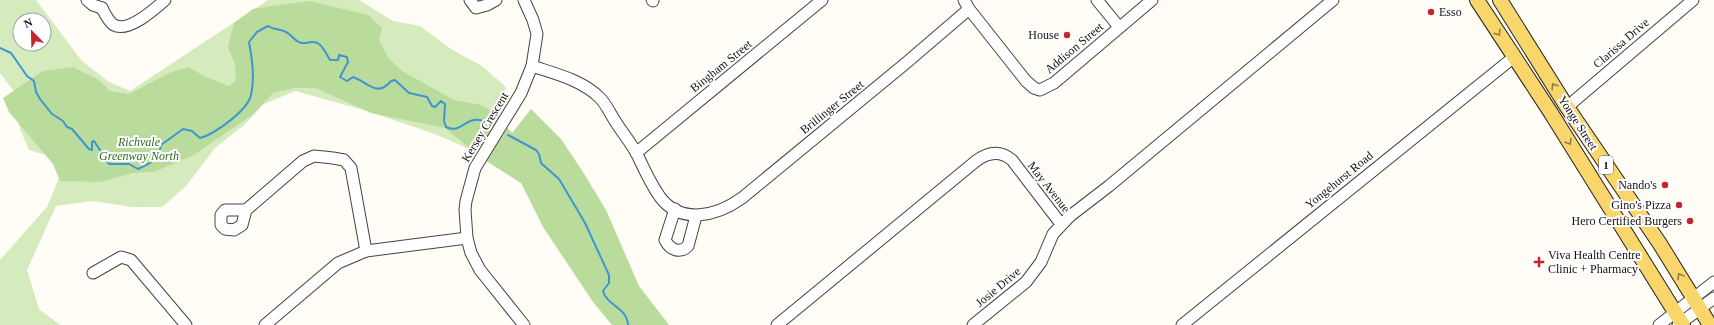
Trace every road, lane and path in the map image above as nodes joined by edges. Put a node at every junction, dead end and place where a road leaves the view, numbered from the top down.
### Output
1 (87, 0) edge
2 (165, 0) edge
3 (470, 0) edge
4 (496, 0) edge
5 (524, 0) edge
6 (822, 0) edge
7 (1097, 0) edge
8 (1152, 0) edge
9 (1333, 0) edge
10 (1477, 0) edge
11 (1500, 0) edge
12 (1693, 0) edge
13 (104, 4) edge
14 (966, 4) edge
15 (1118, 27) junction
16 (1514, 57) junction
17 (532, 66) junction
18 (1568, 107) junction
19 (636, 153) junction
20 (675, 209) junction
21 (246, 210) dead end
22 (696, 216) junction
23 (1061, 224) junction
24 (467, 238) junction
25 (366, 251) junction
26 (92, 273) dead end
27 (1714, 282) edge
28 (1714, 298) edge
29 (1696, 304) junction
30 (1679, 321) edge
31 (186, 325) edge
32 (265, 325) edge
33 (524, 325) edge
34 (777, 325) edge
35 (973, 325) edge
36 (1182, 325) edge
37 (1659, 325) edge
38 (1710, 325) edge

1 - 13 street
2 - 13 street
3 - 4 street
5 - 17 street, Kersey Crescent
6 - 19 street, Bingham Street
7 - 15 street
8 - 15 street, Addison Street
9 - 23 street, May Avenue
10 -> 16 main road, Yonge Street / 1
18 -> 11 main road, Yonge Street / 1
12 - 18 street, Clarissa Drive
14 - 15 street, Addison Street
14 - 22 street, Brillinger Street
16 -> 30 main road, Yonge Street / 1
16 - 36 street, Yongehurst Road
17 - 19 street
17 - 24 street, Kersey Crescent
29 -> 18 main road, Yonge Street / 1
19 - 20 street
20 - 22 street
20 - 22 street
21 - 25 street
23 - 34 street, May Avenue
23 - 35 street, Josie Drive
24 - 25 street
24 - 33 street, Kersey Crescent
25 - 32 street
26 - 31 street
27 - 29 street
28 - 29 street
29 - 30 street
29 - 38 main road, Yonge Street / 1
30 - 37 street

